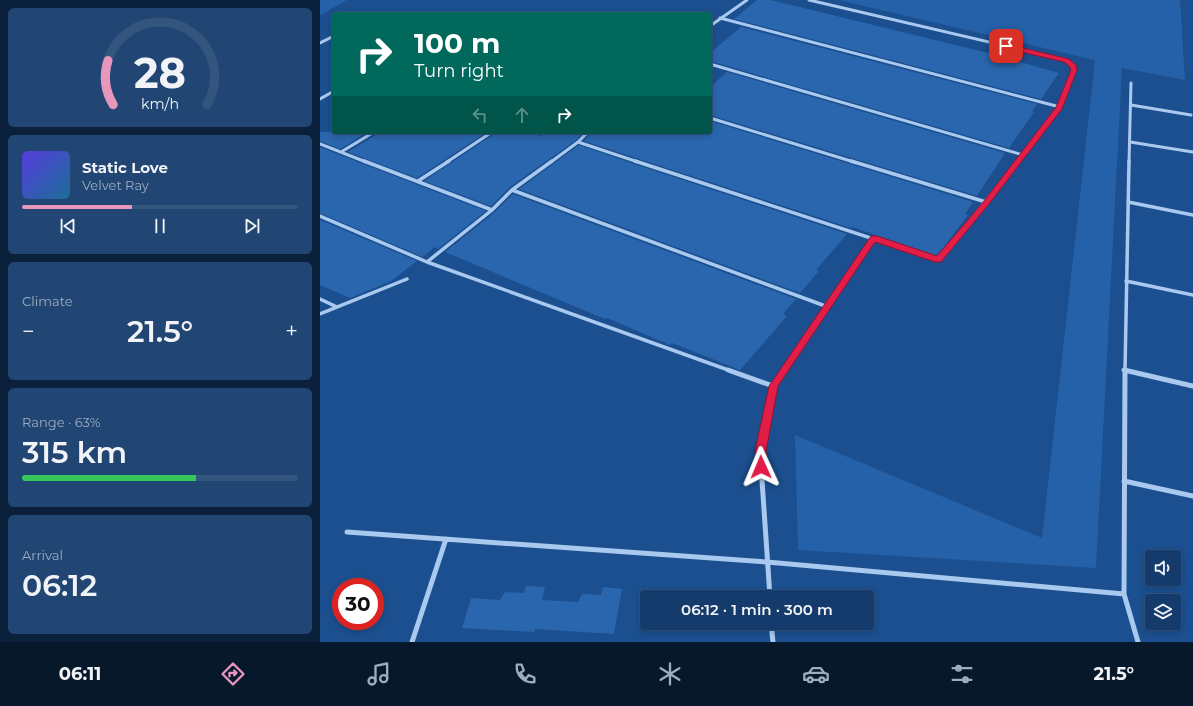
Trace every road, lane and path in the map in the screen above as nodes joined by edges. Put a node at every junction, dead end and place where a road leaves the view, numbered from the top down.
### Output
1 (747, 0) edge
2 (809, 0) edge
3 (720, 18) junction
4 (712, 24) edge
5 (332, 37) edge
6 (320, 43) edge
7 (712, 65) edge
8 (1131, 83) dead end
9 (332, 92) edge
10 (320, 99) edge
11 (1131, 105) junction
12 (1060, 107) junction
13 (1191, 115) dead end
14 (712, 119) edge
15 (371, 134) edge
16 (489, 134) edge
17 (586, 134) edge
18 (578, 142) junction
19 (1130, 142) junction
20 (320, 144) edge
21 (341, 152) junction
22 (1193, 152) edge
23 (1023, 155) junction
24 (418, 181) junction
25 (512, 190) junction
26 (986, 202) junction
27 (1128, 202) junction
28 (492, 210) junction
29 (1193, 215) edge
30 (320, 216) edge
31 (874, 238) junction
32 (427, 262) junction
33 (407, 279) dead end
34 (1126, 281) junction
35 (1193, 295) edge
36 (320, 299) edge
37 (337, 307) junction
38 (828, 307) junction
39 (320, 314) edge
40 (1124, 370) junction
41 (774, 386) junction
42 (1193, 386) edge
43 (1124, 480) junction
44 (1193, 496) edge
45 (347, 532) dead end
46 (446, 539) junction
47 (767, 562) junction
48 (769, 590) edge
49 (1124, 594) junction
50 (772, 630) edge
51 (412, 642) edge
52 (773, 642) edge
53 (1138, 642) edge

1 - 3 street
2 - 12 street
3 - 4 street
3 - 12 street
5 - 6 street
7 - 23 street
8 - 11 street
9 - 10 street
11 - 13 street
11 - 19 street
12 - 23 street
14 - 26 street
15 - 21 street
16 - 24 street
17 - 18 street
18 - 25 street
18 - 31 street
19 - 22 street
19 - 27 street
20 - 21 street
21 - 24 street
23 - 26 street
24 - 28 street
25 - 28 street
25 - 38 street
26 - 31 street
27 - 29 street
27 - 34 street
28 - 32 street
30 - 32 street
31 - 38 street
32 - 41 street
33 - 37 street
34 - 35 street
34 - 40 street
36 - 37 street
37 - 39 street
38 - 41 street
40 - 42 street
40 - 43 street
41 - 47 street
43 - 44 street
43 - 49 street
45 - 46 street
46 - 47 street
46 - 51 street
47 - 48 street
47 - 49 street
49 - 53 street
50 - 52 street

